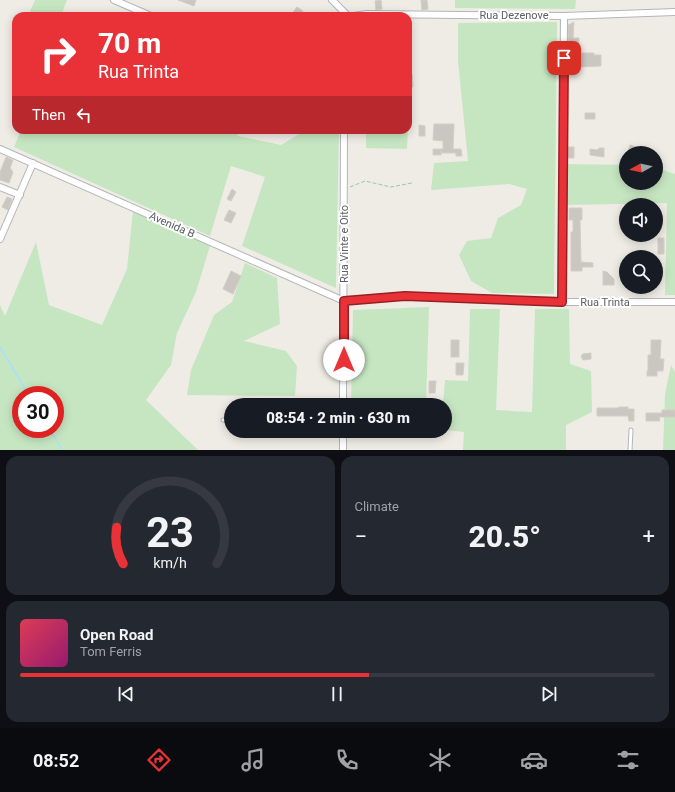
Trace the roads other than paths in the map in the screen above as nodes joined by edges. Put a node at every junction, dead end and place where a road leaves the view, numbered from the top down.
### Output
1 (114, 0) edge
2 (332, 0) edge
3 (142, 12) edge
4 (344, 12) edge
5 (675, 12) edge
6 (412, 14) edge
7 (564, 16) junction
8 (344, 134) edge
9 (0, 149) edge
10 (33, 163) junction
11 (0, 187) edge
12 (20, 195) junction
13 (2, 229) edge
14 (0, 239) edge
15 (344, 301) junction
16 (562, 302) junction
17 (675, 302) edge
18 (343, 398) edge
19 (631, 430) dead end
20 (343, 438) edge
21 (343, 450) edge
22 (630, 450) edge

1 - 3 street
2 - 4 street
5 - 7 street, Rua Dezenove
6 - 7 street, Rua Dezenove
7 - 16 street
8 - 15 street, Rua Vinte e Oito
9 - 10 street, Avenida B
10 - 12 street
10 - 15 street, Avenida B
11 - 12 street
12 - 13 street
13 - 14 street
15 - 16 street, Rua Trinta
15 - 18 street, Rua Vinte e Oito
16 - 17 street, Rua Trinta
19 - 22 lane
20 - 21 street

